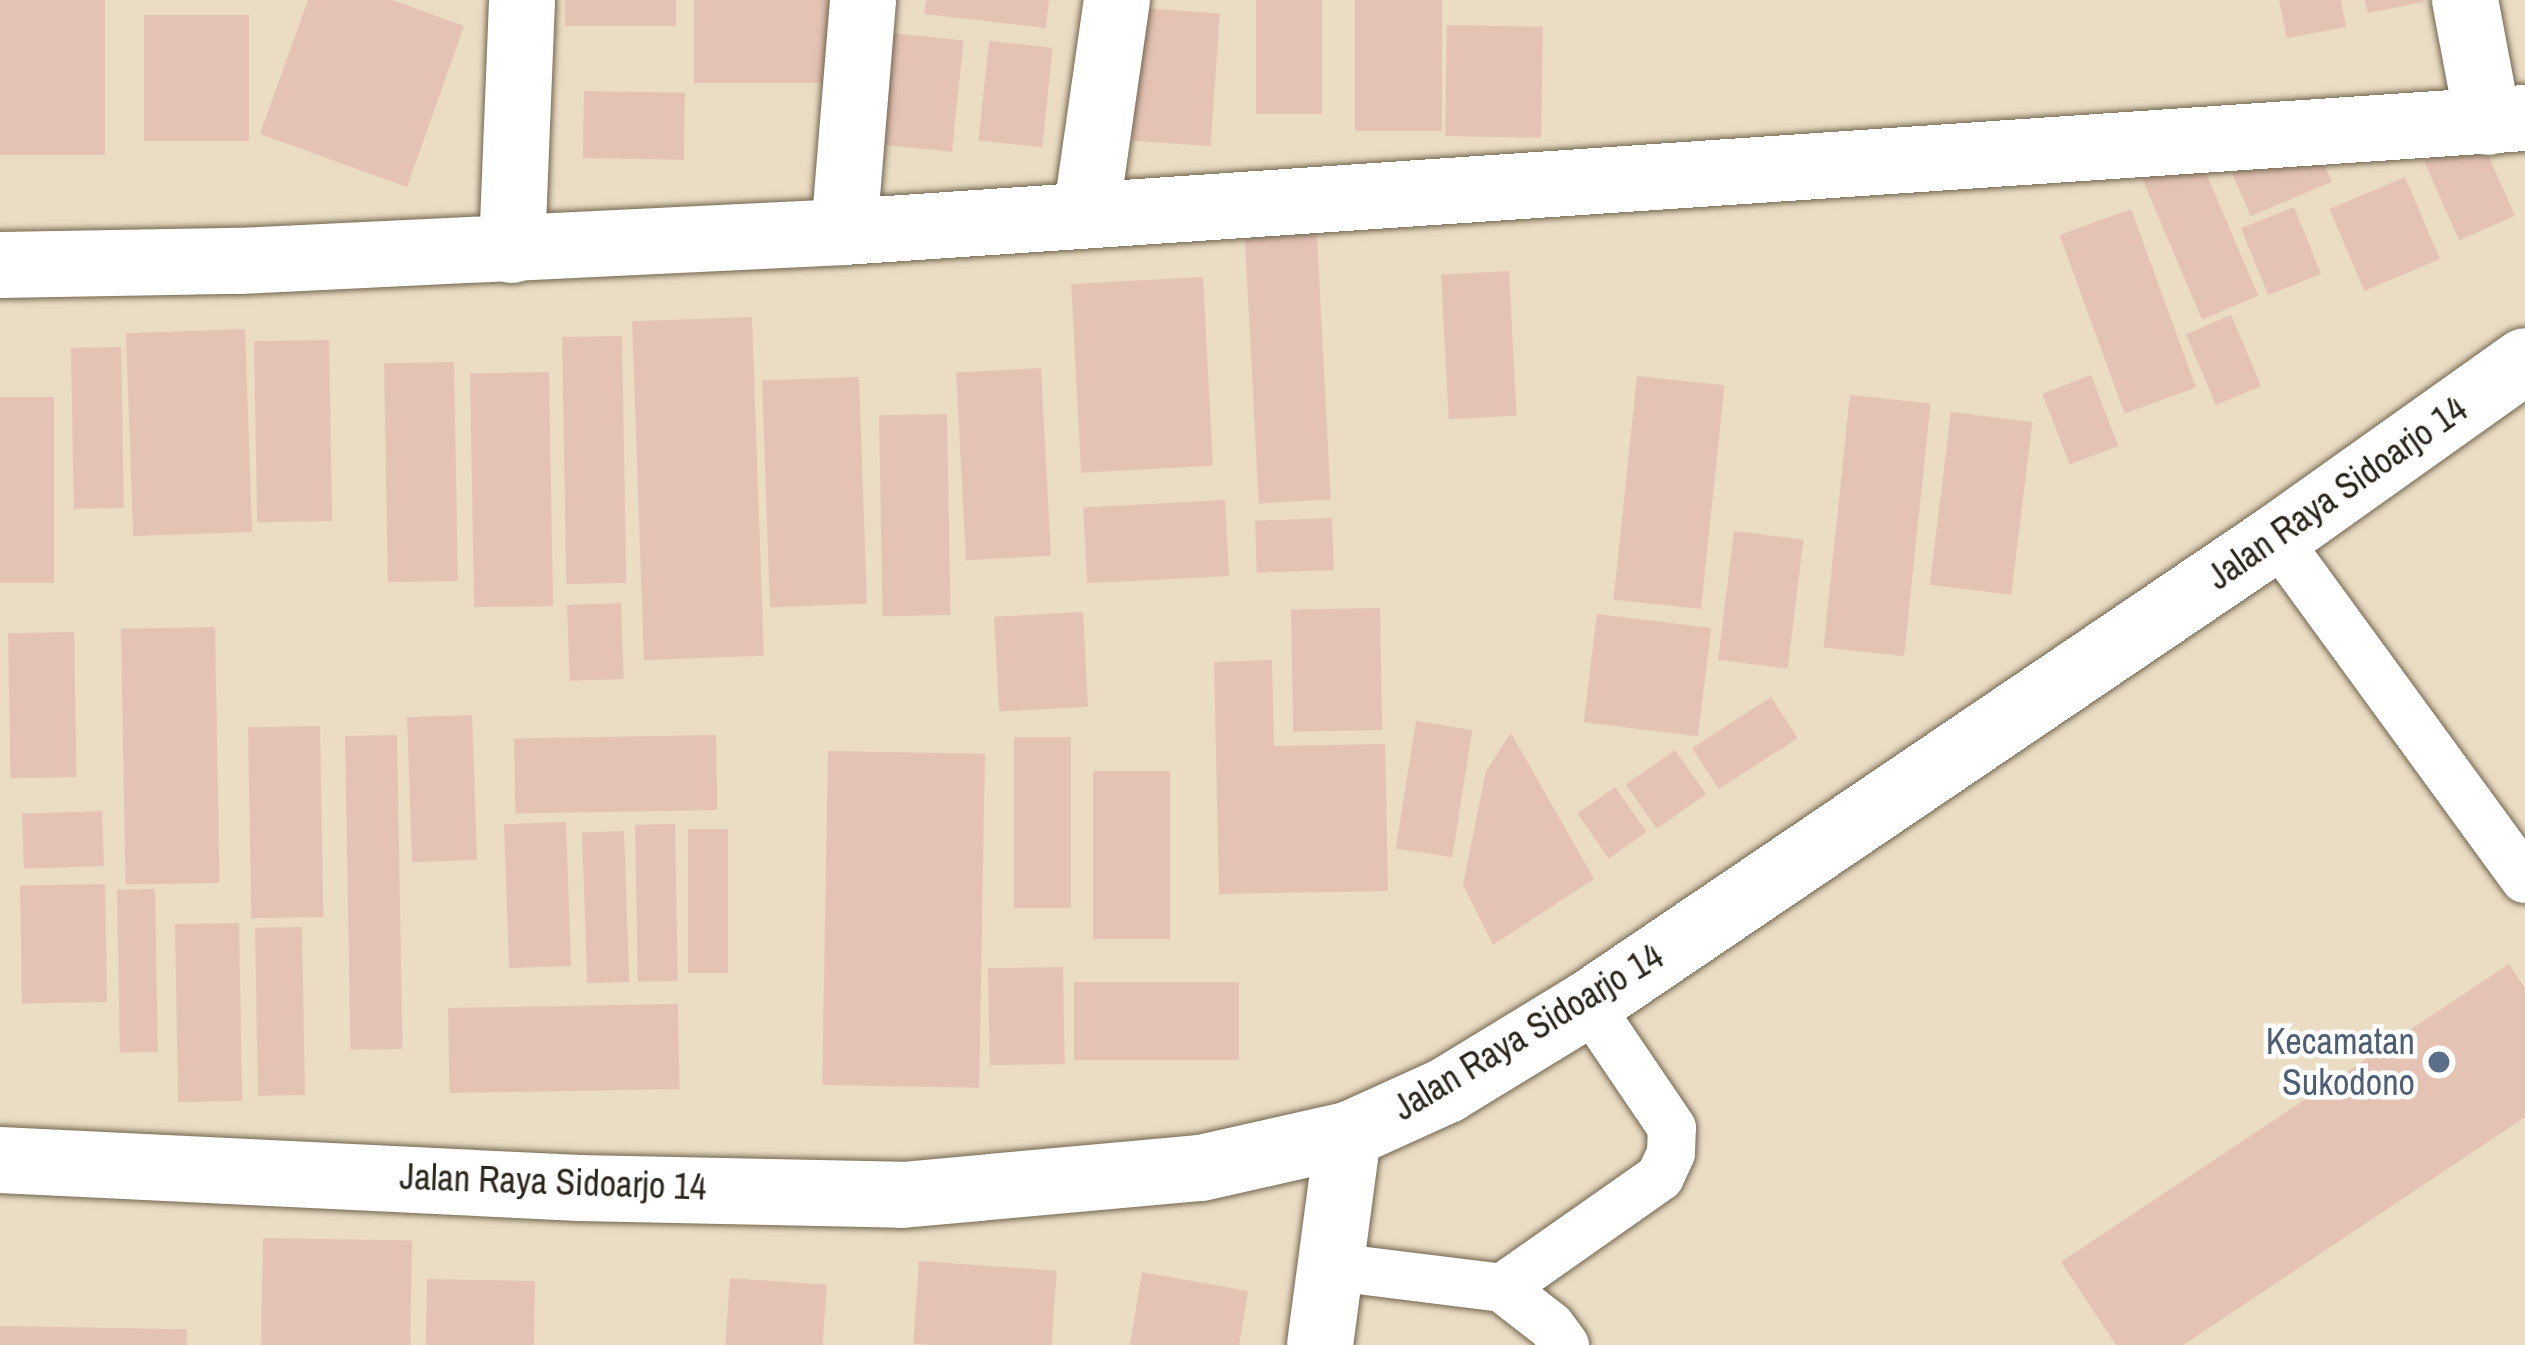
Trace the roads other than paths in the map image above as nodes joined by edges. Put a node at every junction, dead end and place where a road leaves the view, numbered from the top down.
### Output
1 (522, 0) edge
2 (862, 0) edge
3 (1117, 0) edge
4 (2465, 0) edge
5 (2507, 120) edge
6 (1086, 215) junction
7 (844, 232) junction
8 (512, 250) junction
9 (0, 265) edge
10 (2525, 361) edge
11 (2276, 538) junction
12 (2525, 878) edge
13 (1588, 1004) junction
14 (1348, 1135) junction
15 (0, 1160) edge
16 (1334, 1267) junction
17 (1502, 1288) junction
18 (1320, 1345) edge
19 (1565, 1345) edge

1 - 8 street
2 - 7 street
3 - 6 street
4 - 5 street
5 - 6 street
6 - 7 street
7 - 8 street
8 - 9 street
10 - 11 street, Jalan Raya Sidoarjo 14
11 - 12 lane
11 - 13 street, Jalan Raya Sidoarjo 14
13 - 14 street, Jalan Raya Sidoarjo 14
13 - 17 lane
14 - 15 street, Jalan Raya Sidoarjo 14
14 - 16 street
16 - 17 lane
16 - 18 street
17 - 19 lane

